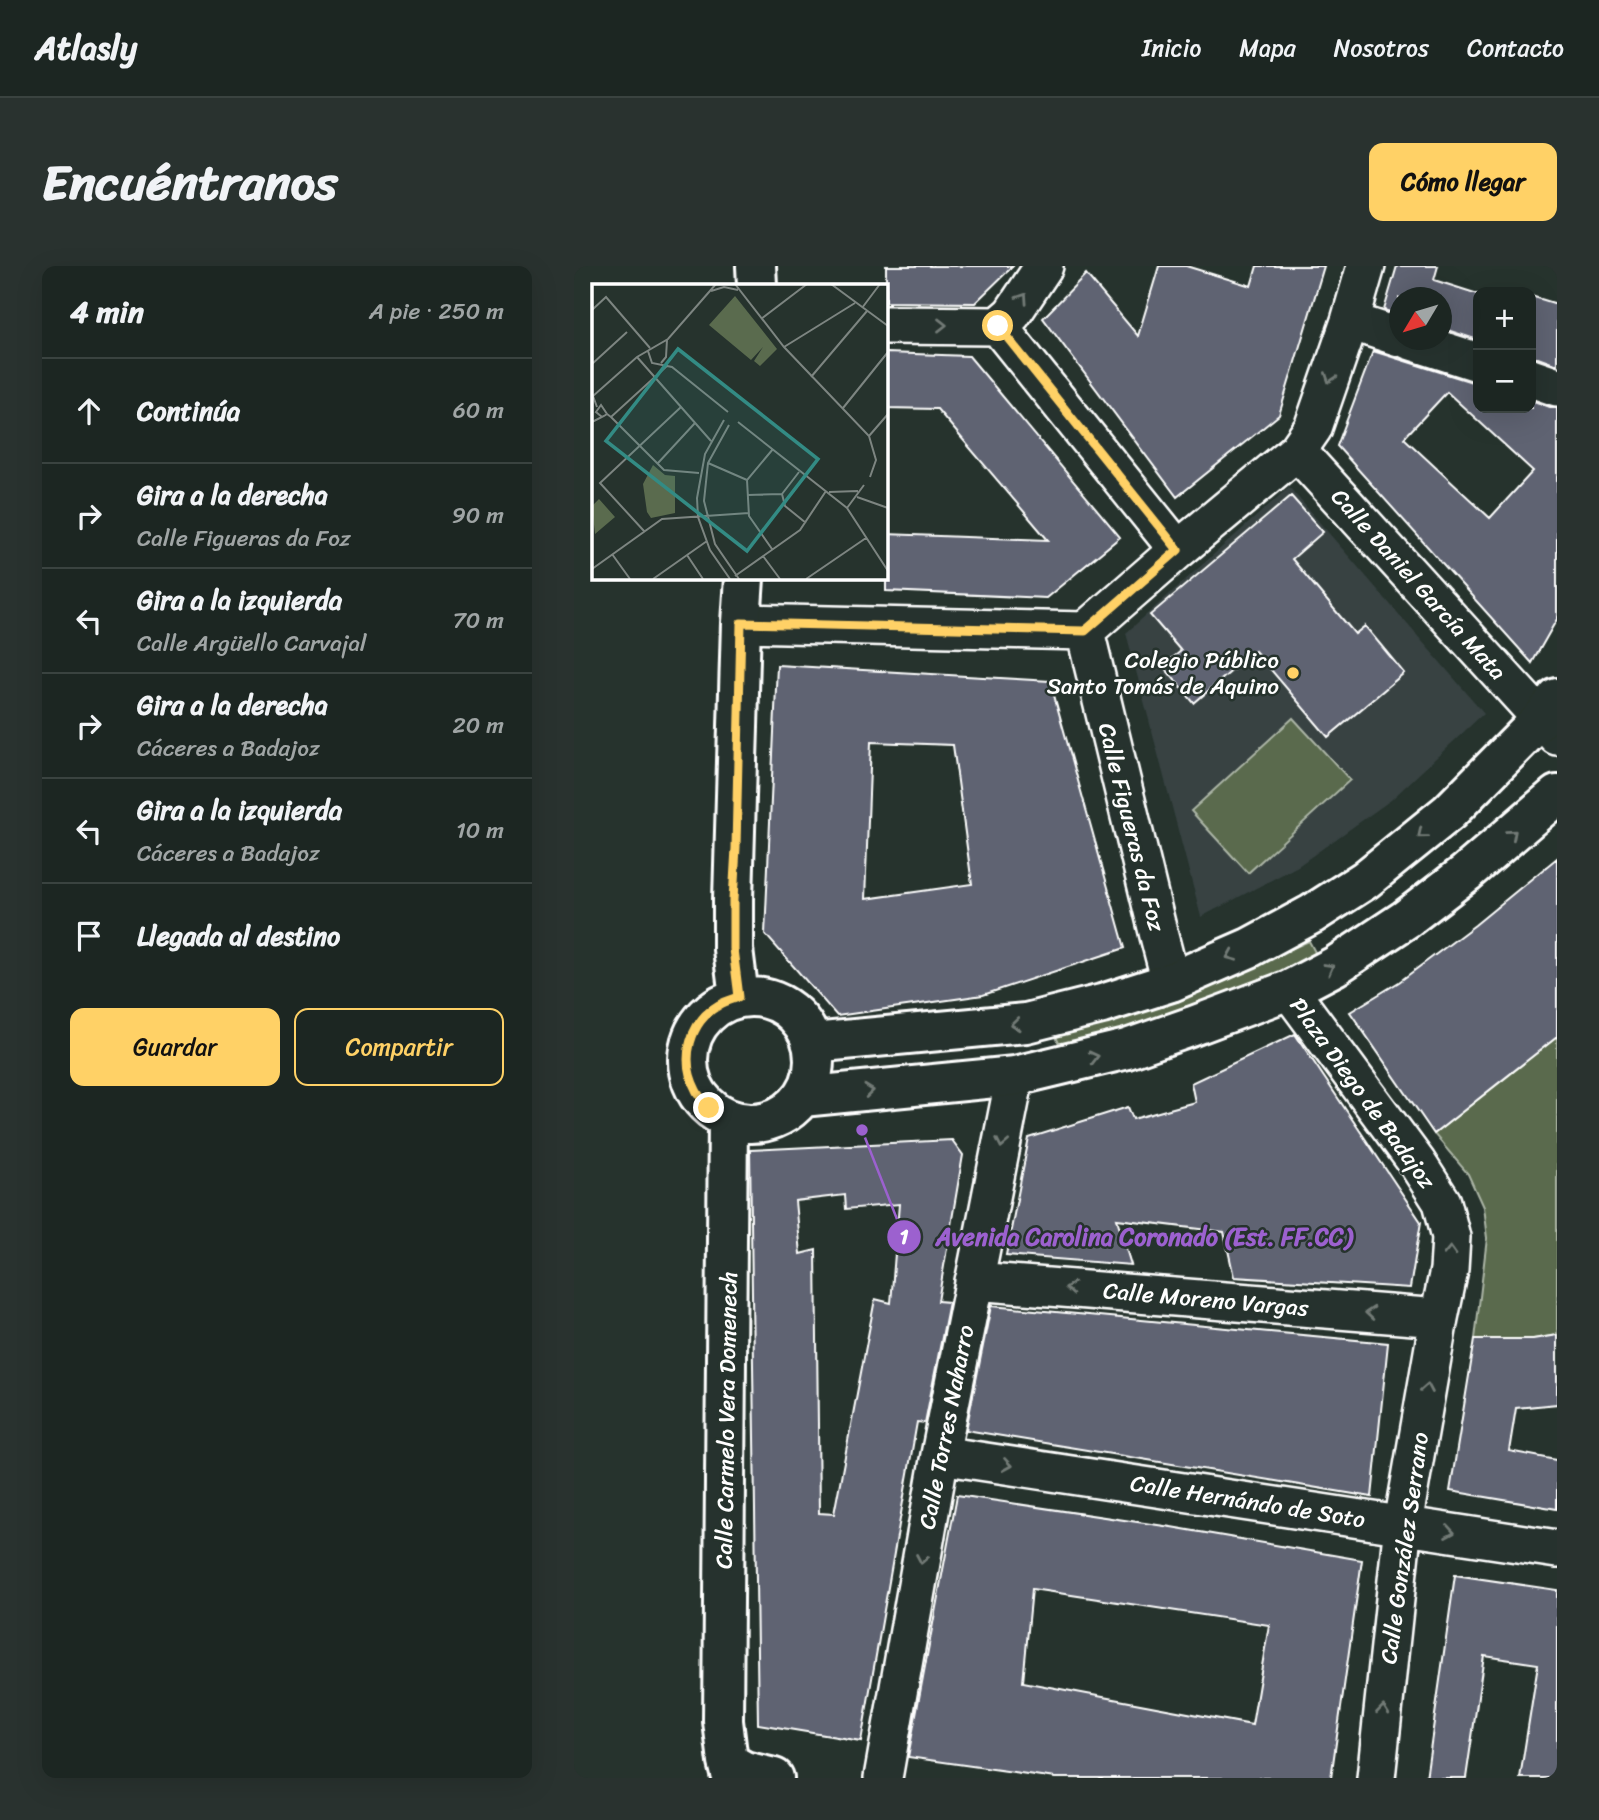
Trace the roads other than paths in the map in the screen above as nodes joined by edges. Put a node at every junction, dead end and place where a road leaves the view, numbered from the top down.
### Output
1 (755, 266) edge
2 (1044, 266) edge
3 (1366, 266) edge
4 (757, 284) edge
5 (1350, 321) junction
6 (887, 325) edge
7 (998, 326) junction
8 (1389, 334) edge
9 (1440, 350) edge
10 (1473, 360) edge
11 (1536, 380) edge
12 (1557, 387) edge
13 (1297, 451) junction
14 (1178, 550) junction
15 (744, 579) edge
16 (741, 623) junction
17 (1085, 631) junction
18 (1552, 717) edge
19 (1557, 795) edge
20 (1171, 982) junction
21 (1289, 990) junction
22 (739, 997) junction
23 (812, 1042) junction
24 (1015, 1076) junction
25 (802, 1097) junction
26 (728, 1119) junction
27 (974, 1281) junction
28 (1438, 1318) junction
29 (940, 1455) junction
30 (1403, 1524) junction
31 (1557, 1549) edge
32 (721, 1773) edge
33 (774, 1778) edge
34 (883, 1778) edge
35 (1376, 1778) edge

1 - 4 main road
7 -> 2 street
3 - 5 street
5 - 8 street
5 -> 13 street
6 -> 7 street
7 - 14 street
9 - 10 street
11 - 12 street
13 - 14 street
13 - 18 street, Calle Daniel García Mata
14 - 17 street
15 - 16 main road
16 - 17 street
16 - 22 main road
17 - 20 street, Calle Figueras da Foz
18 -> 20 main road
21 -> 19 main road
20 -> 23 main road
24 -> 21 main road
28 -> 21 street, Plaza Diego de Badajoz
22 - 23 main road
22 - 26 main road
23 - 25 main road
25 -> 24 main road
24 -> 27 street, Calle Torres Naharro
25 - 26 main road
26 - 32 main road, Calle Carmelo Vera Domenech
28 -> 27 street, Calle Moreno Vargas
27 - 29 street, Calle Torres Naharro
30 -> 28 street, Calle González Serrano
29 -> 30 street, Calle Hernándo de Soto
29 -> 34 street, Calle Torres Naharro
30 -> 31 street, Calle Hernándo de Soto
35 -> 30 street, Calle González Serrano
32 - 33 main road

